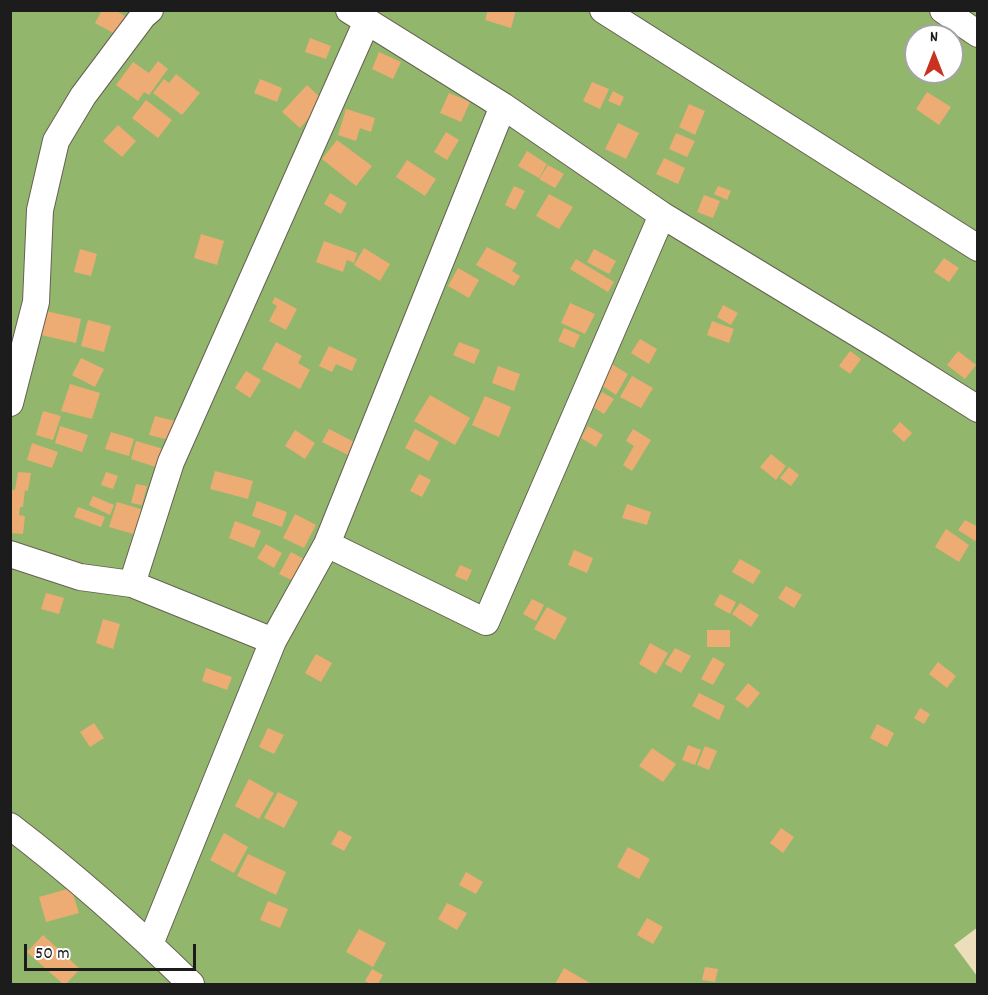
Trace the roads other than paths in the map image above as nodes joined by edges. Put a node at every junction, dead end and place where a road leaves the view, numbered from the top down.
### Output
1 (150, 10) edge
2 (603, 10) edge
3 (943, 10) edge
4 (358, 16) edge
5 (978, 34) edge
6 (503, 106) junction
7 (662, 215) junction
8 (978, 248) edge
9 (10, 403) edge
10 (978, 409) edge
11 (327, 544) junction
12 (10, 554) edge
13 (132, 584) junction
14 (273, 641) junction
15 (10, 826) edge
16 (150, 944) junction
17 (191, 984) edge

1 - 9 street
2 - 8 street
3 - 5 street
4 - 6 street
4 - 13 street
6 - 7 street
6 - 11 street
7 - 10 street
7 - 11 street
11 - 14 street
12 - 13 street
13 - 14 street
14 - 16 street
15 - 16 street
16 - 17 street

